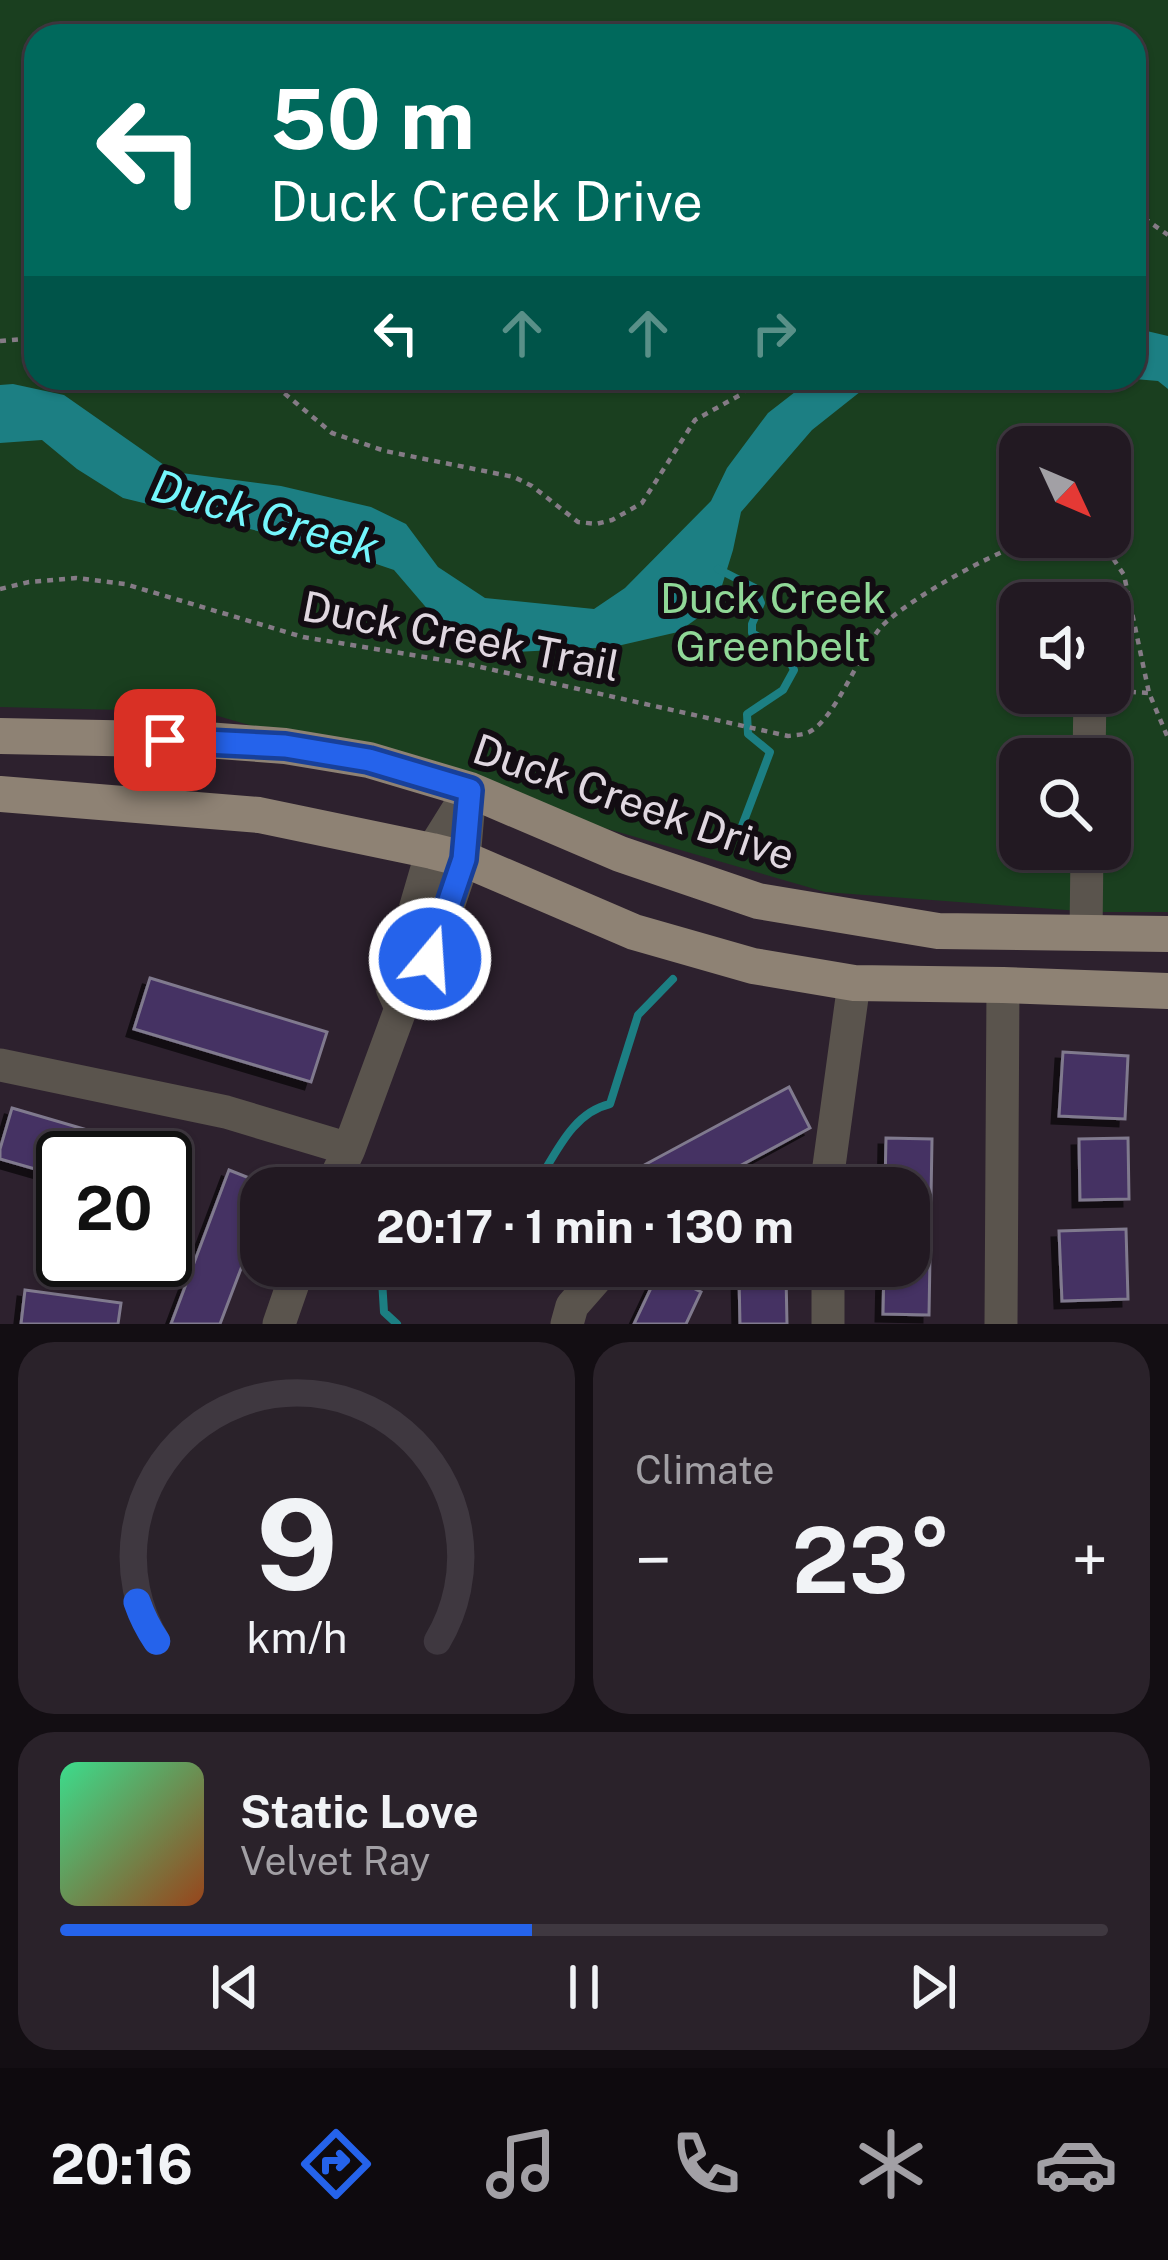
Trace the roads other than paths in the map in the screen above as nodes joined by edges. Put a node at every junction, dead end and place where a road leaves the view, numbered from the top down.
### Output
1 (0, 736) edge
2 (470, 790) junction
3 (0, 794) edge
4 (448, 855) junction
5 (1087, 870) edge
6 (1086, 934) junction
7 (1168, 934) edge
8 (854, 982) junction
9 (1003, 985) junction
10 (1168, 992) edge
11 (0, 1065) edge
12 (349, 1149) junction
13 (341, 1167) edge
14 (829, 1167) edge
15 (292, 1287) edge
16 (589, 1287) edge
17 (828, 1287) edge
18 (279, 1324) edge
19 (567, 1324) edge
20 (829, 1324) edge
21 (1001, 1324) edge

1 - 2 main road, Duck Creek Drive
2 - 4 lane
2 - 6 main road, Duck Creek Drive
3 - 4 main road
4 - 8 main road
4 - 12 lane
5 - 6 lane
6 - 7 main road, Duck Creek Drive
8 - 9 main road
8 - 14 lane
9 - 10 main road
9 - 21 lane
11 - 12 lane
12 - 13 lane
15 - 18 lane
16 - 19 lane
17 - 20 lane

